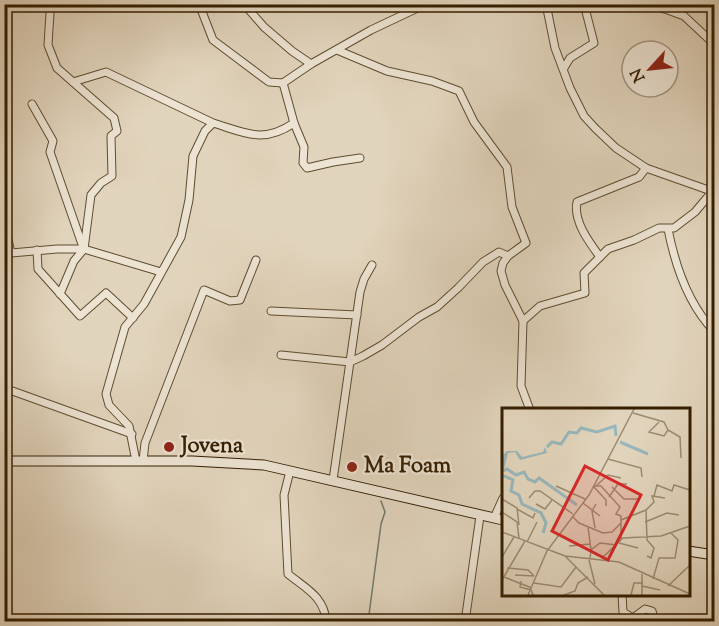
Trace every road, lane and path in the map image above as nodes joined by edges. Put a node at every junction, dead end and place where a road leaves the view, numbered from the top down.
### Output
1 (199, 4) edge
2 (244, 4) edge
3 (426, 4) edge
4 (546, 4) edge
5 (584, 4) edge
6 (644, 4) edge
7 (50, 13) dead end
8 (714, 44) edge
9 (337, 50) junction
10 (311, 64) junction
11 (564, 68) junction
12 (73, 82) junction
13 (283, 83) junction
14 (32, 104) dead end
15 (213, 123) junction
16 (294, 123) junction
17 (360, 158) dead end
18 (646, 168) junction
19 (713, 193) edge
20 (4, 222) edge
21 (668, 229) junction
22 (84, 249) junction
23 (37, 250) junction
24 (508, 256) junction
25 (600, 256) junction
26 (256, 260) dead end
27 (372, 265) dead end
28 (161, 272) junction
29 (60, 294) junction
30 (271, 312) dead end
31 (357, 315) junction
32 (133, 318) junction
33 (523, 321) junction
34 (714, 331) edge
35 (281, 355) dead end
36 (350, 362) junction
37 (4, 388) edge
38 (529, 408) edge
39 (132, 434) junction
40 (4, 460) edge
41 (139, 461) junction
42 (290, 471) junction
43 (333, 480) junction
44 (502, 503) edge
45 (480, 516) junction
46 (499, 519) edge
47 (689, 551) edge
48 (714, 555) edge
49 (622, 596) edge
50 (326, 621) edge
51 (465, 621) edge
52 (655, 621) edge

1 - 13 street
2 - 10 street
3 - 9 street
4 - 11 street
5 - 11 street
6 - 8 street
7 - 12 street
9 - 10 street
9 - 24 street
10 - 13 street
11 - 18 street
12 - 15 street
12 - 22 street
13 - 16 street
14 - 22 street
15 - 16 street
15 - 28 street
16 - 17 street
18 - 19 street
18 - 25 street
19 - 21 street
20 - 23 street
21 - 25 street
21 - 34 street
22 - 23 street
22 - 28 street
22 - 29 street
23 - 29 street
24 - 33 street
24 - 36 street
25 - 33 street
26 - 41 street
27 - 31 street
28 - 32 street
29 - 32 street
30 - 31 street
31 - 36 street
32 - 39 street
33 - 38 street
35 - 36 street
36 - 43 street
37 - 39 street
39 - 41 street
40 - 41 main road
41 - 42 main road
42 - 43 main road
42 - 50 street
43 - 45 main road
44 - 46 street
45 - 46 main road
45 - 51 street
47 - 48 main road
49 - 52 street

